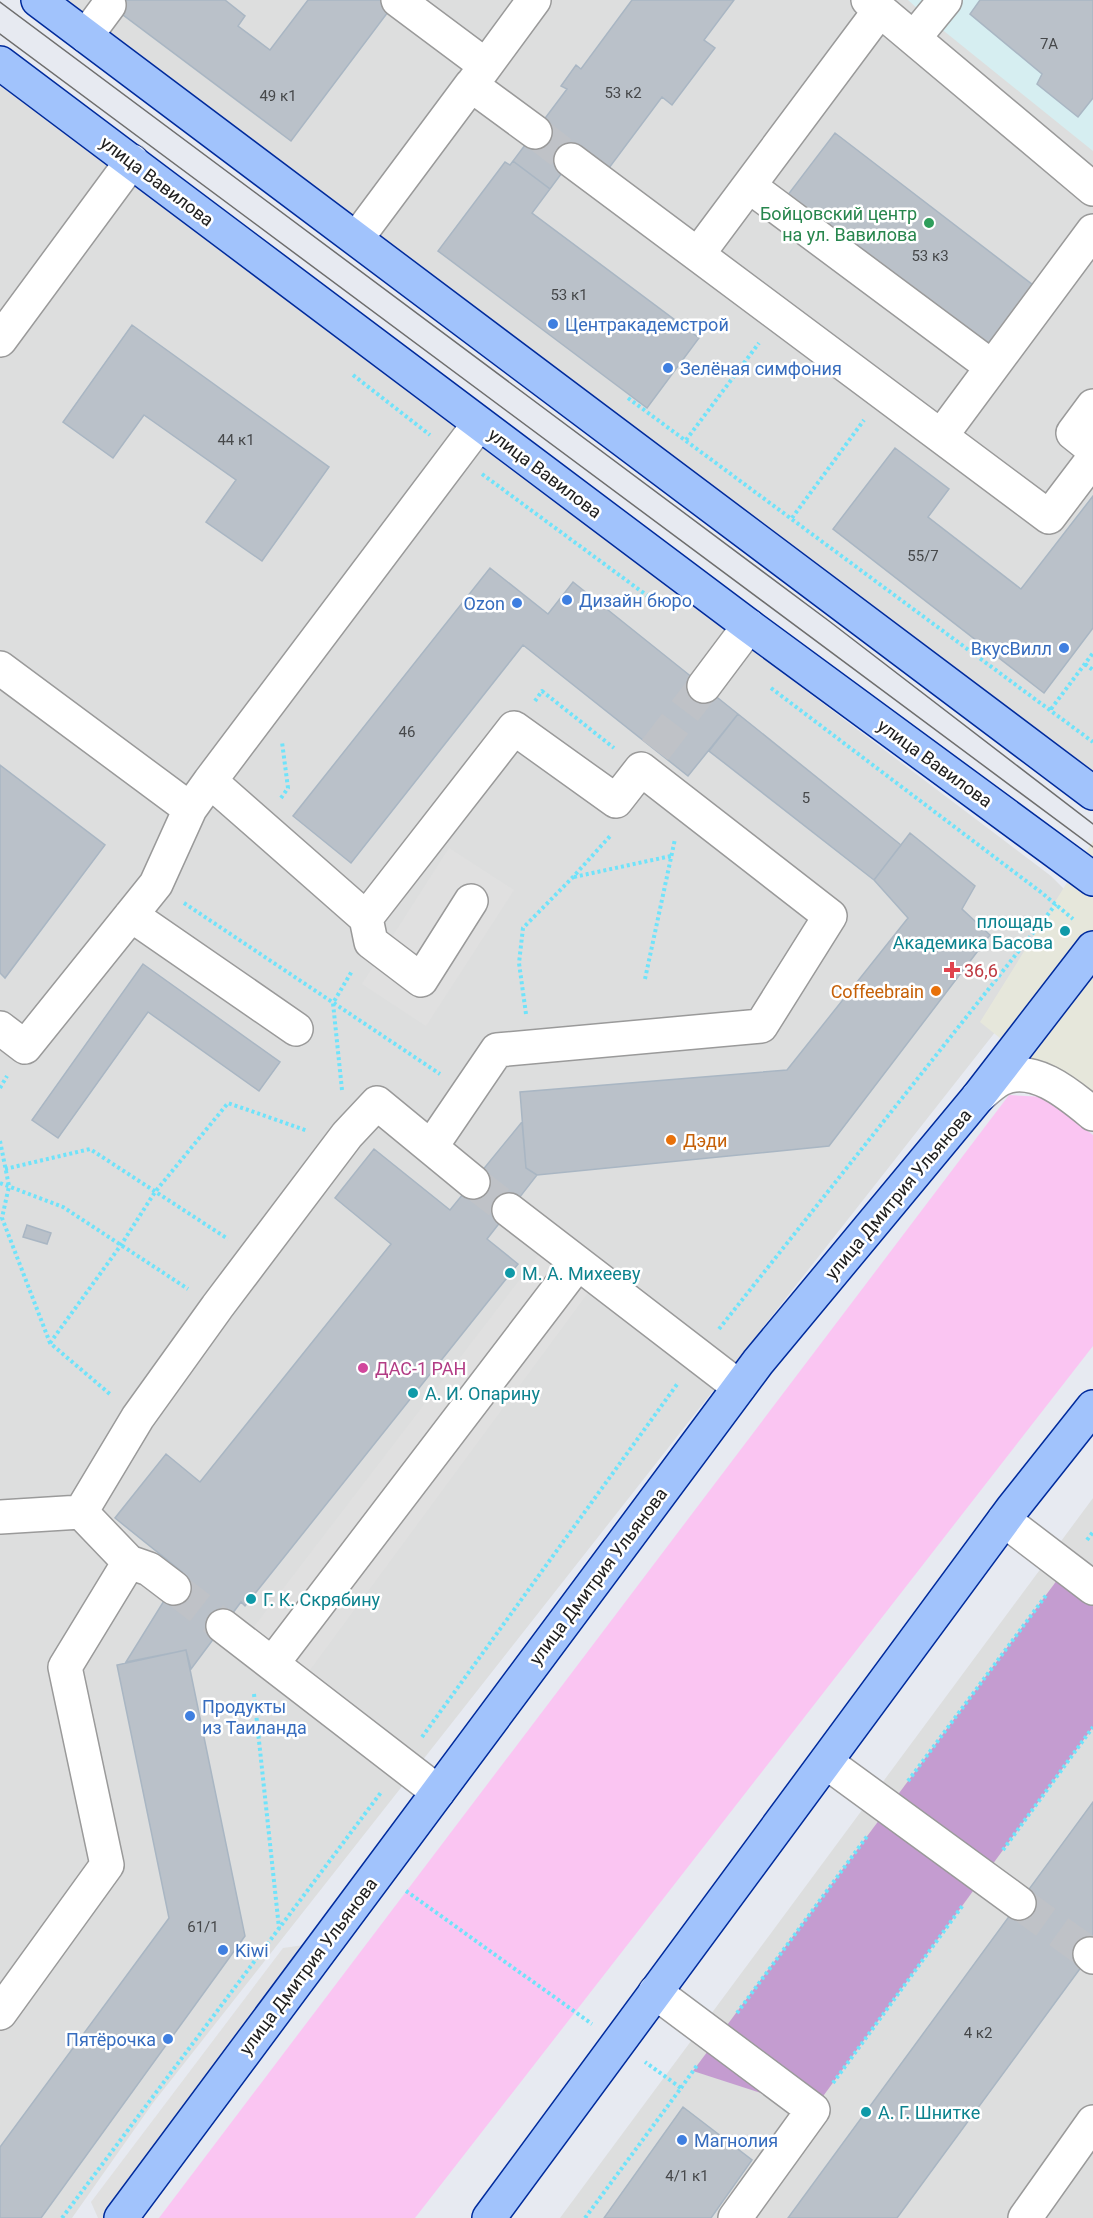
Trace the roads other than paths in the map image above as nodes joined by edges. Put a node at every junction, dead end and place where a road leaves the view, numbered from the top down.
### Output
1 (38, 0) edge
2 (398, 0) edge
3 (534, 0) edge
4 (945, 0) edge
5 (109, 5) dead end
6 (874, 5) edge
7 (86, 36) junction
8 (914, 38) junction
9 (0, 63) edge
10 (478, 75) junction
11 (535, 132) tunnel mouth
12 (571, 160) tunnel mouth
13 (132, 161) junction
14 (749, 186) junction
15 (1093, 189) edge
16 (1093, 231) edge
17 (357, 238) junction
18 (698, 254) junction
19 (0, 340) edge
20 (992, 368) junction
21 (1093, 406) edge
22 (479, 424) junction
23 (941, 436) junction
24 (1093, 449) edge
25 (1093, 459) edge
26 (749, 626) junction
27 (0, 668) edge
28 (704, 686) tunnel mouth
29 (210, 781) junction
30 (1093, 794) edge
31 (190, 809) junction
32 (1093, 879) edge
33 (471, 902) dead end
34 (131, 915) junction
35 (368, 930) junction
36 (1093, 948) edge
37 (0, 1028) edge
38 (296, 1029) dead end
39 (978, 1097) junction
40 (1093, 1114) edge
41 (431, 1147) junction
42 (473, 1182) tunnel mouth
43 (509, 1210) tunnel mouth
44 (578, 1263) junction
45 (739, 1387) junction
46 (1093, 1407) edge
47 (81, 1512) junction
48 (0, 1517) edge
49 (1004, 1520) junction
50 (129, 1562) junction
51 (174, 1588) tunnel mouth
52 (1093, 1588) edge
53 (223, 1626) tunnel mouth
54 (260, 1655) junction
55 (826, 1762) junction
56 (438, 1792) junction
57 (1019, 1903) tunnel mouth
58 (655, 1992) junction
59 (0, 2013) edge
60 (1093, 2122) edge
61 (121, 2218) edge
62 (489, 2218) edge
63 (735, 2218) edge
64 (1025, 2218) edge

1 - 7 main road
2 - 10 street
3 - 10 street
4 - 8 street
5 - 7 street
6 - 8 street
6 - 14 street
7 - 17 main road
8 - 15 street
9 - 13 main road, улица Вавилова
10 - 11 street
10 - 17 street
12 - 18 street
13 - 19 street
13 - 22 main road, улица Вавилова
14 - 18 street
14 - 20 street
16 - 20 street
17 - 30 main road
18 - 23 street
20 - 23 street
21 - 24 street
22 - 26 main road, улица Вавилова
22 - 29 street
23 - 25 street
26 - 28 street
26 - 32 main road, улица Вавилова
27 - 31 street
29 - 31 street
29 - 35 street
31 - 34 street
33 - 35 street
34 - 37 street
34 - 38 street
35 - 41 street
36 - 39 main road, улица Дмитрия Ульянова
39 - 40 street
39 - 45 main road, улица Дмитрия Ульянова
41 - 42 street
41 - 47 street
43 - 44 street
44 - 45 street
44 - 54 street
45 - 56 main road, улица Дмитрия Ульянова
46 - 49 main road
47 - 48 street
47 - 50 street
49 - 52 street
49 - 55 main road
50 - 51 street
50 - 59 street
53 - 54 street
54 - 56 street
55 - 57 street
55 - 58 main road
56 - 61 main road, улица Дмитрия Ульянова
58 - 62 main road
58 - 63 street
60 - 64 street

